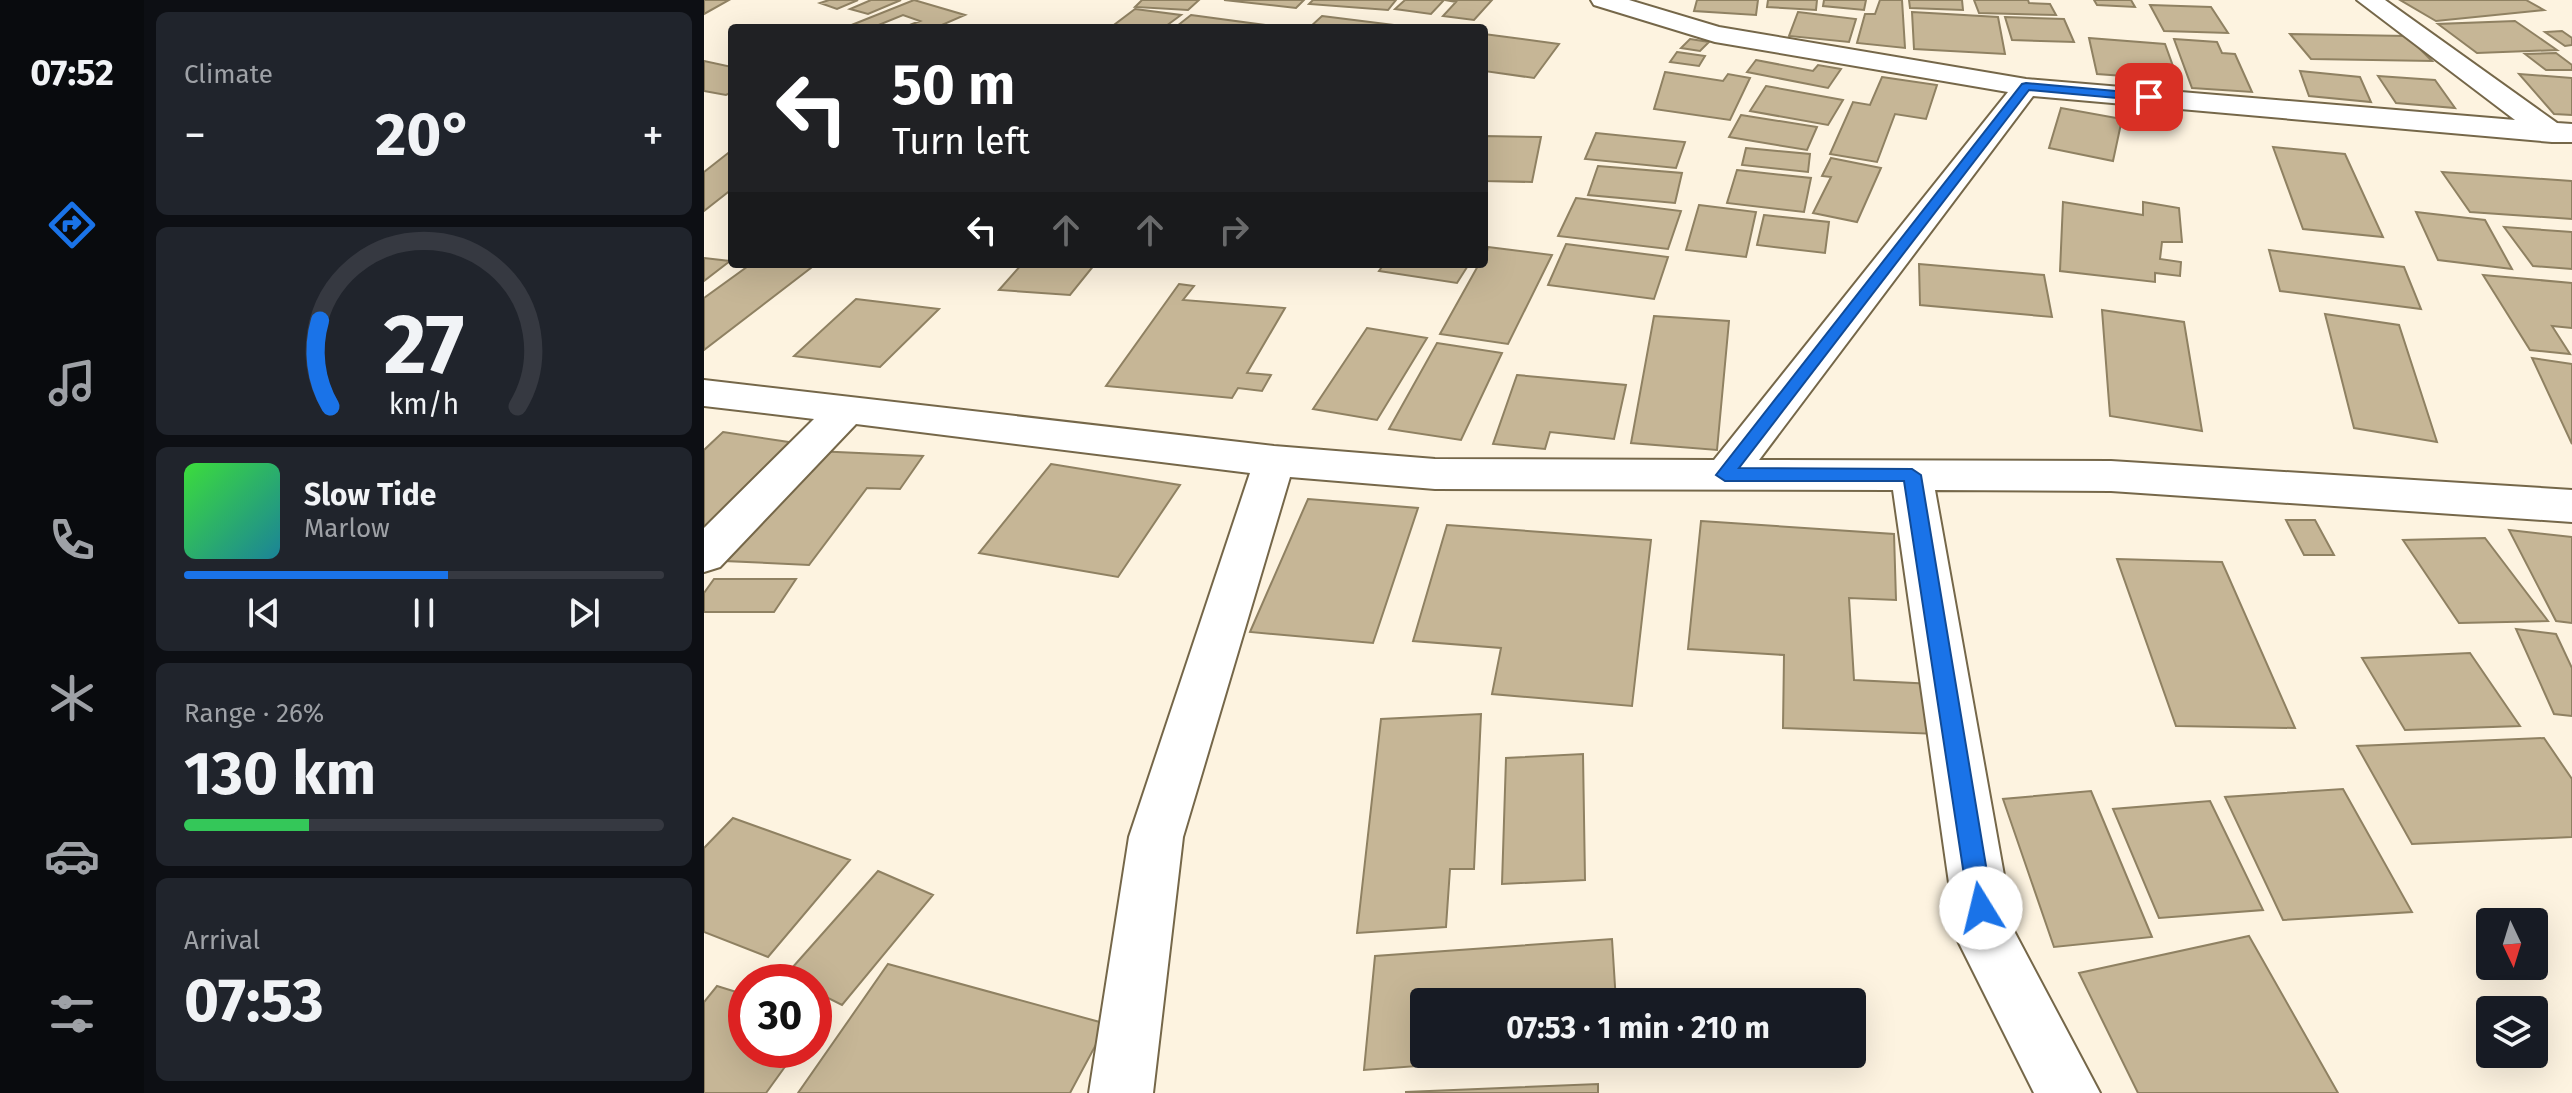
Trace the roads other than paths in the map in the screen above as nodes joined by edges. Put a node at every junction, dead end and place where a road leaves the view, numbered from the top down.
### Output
1 (1603, 0) edge
2 (2369, 0) edge
3 (2026, 87) junction
4 (2565, 138) edge
5 (704, 393) edge
6 (848, 409) junction
7 (1274, 461) junction
8 (1725, 475) junction
9 (1912, 475) junction
10 (2572, 506) edge
11 (704, 555) edge
12 (1121, 1093) edge
13 (2068, 1093) edge

1 - 3 street
2 - 4 street
3 - 4 street
3 - 8 street
5 - 6 street
6 - 7 street
6 - 11 street
7 - 8 street
7 - 12 street
8 - 9 street
9 - 10 street
9 - 13 street

